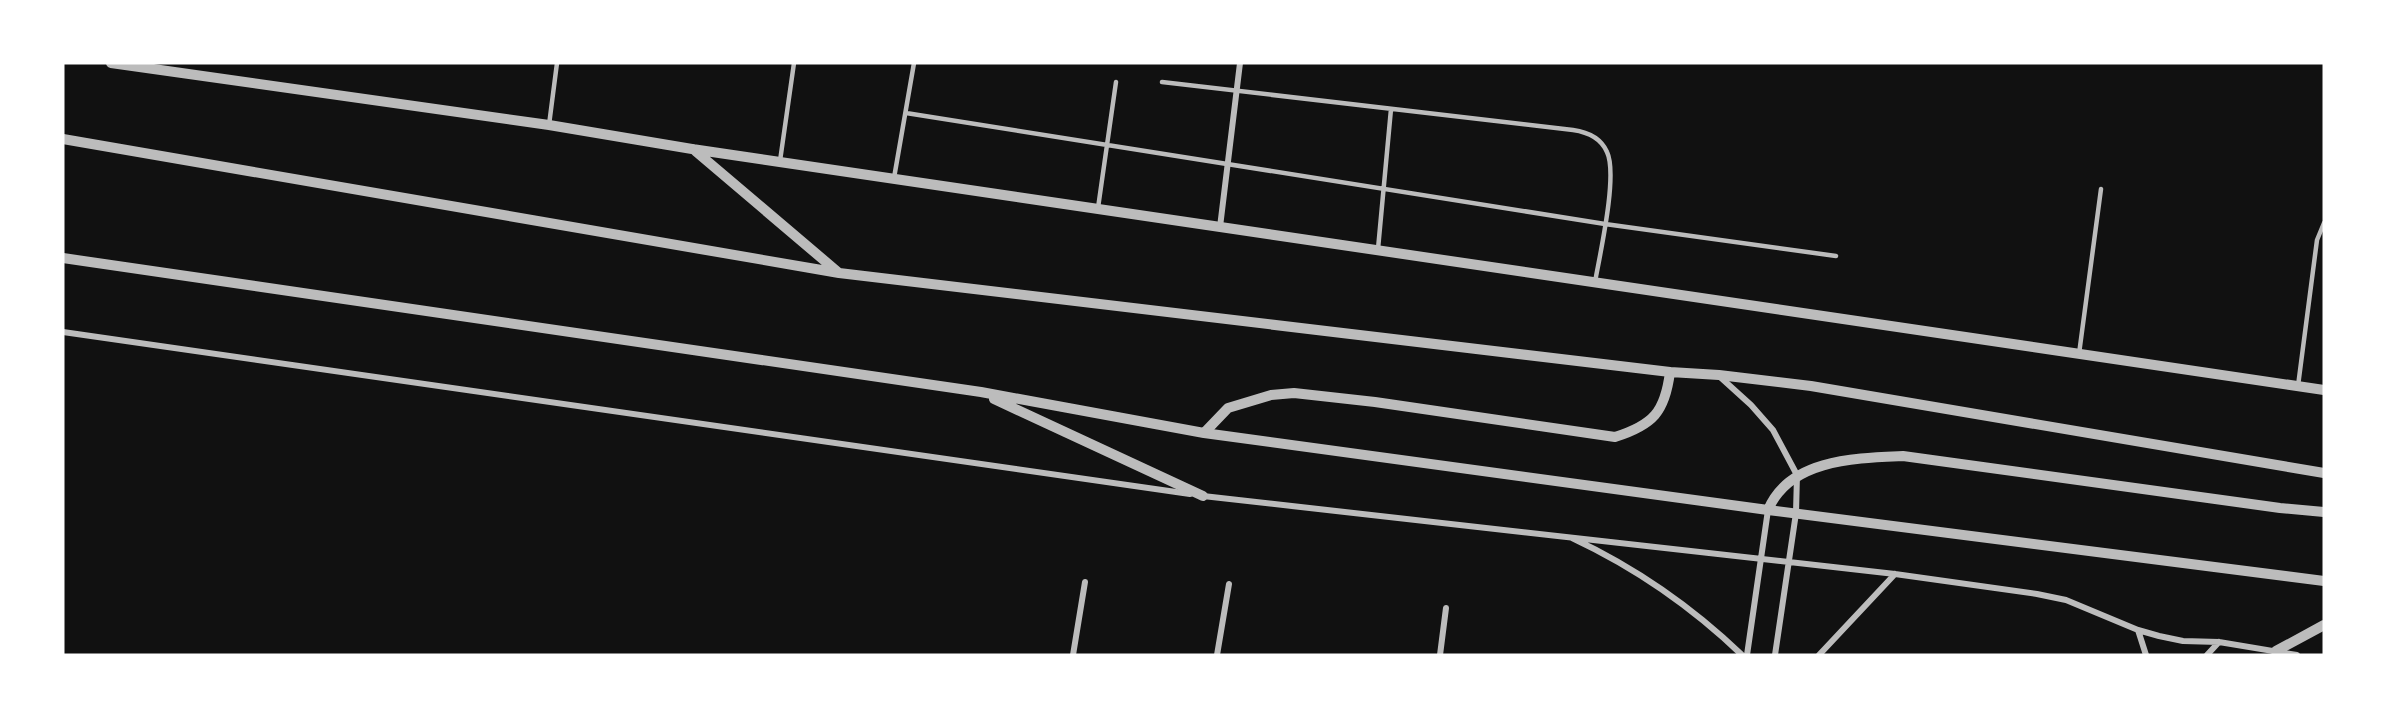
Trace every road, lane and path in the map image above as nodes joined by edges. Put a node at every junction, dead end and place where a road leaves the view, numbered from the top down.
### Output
1 (111, 63) edge
2 (557, 63) edge
3 (794, 63) edge
4 (914, 63) edge
5 (1240, 63) edge
6 (1116, 82) dead end
7 (1162, 82) dead end
8 (1237, 91) junction
9 (1391, 109) junction
10 (906, 113) junction
11 (549, 125) junction
12 (63, 139) edge
13 (1107, 145) junction
14 (692, 149) junction
15 (780, 162) junction
16 (1228, 164) junction
17 (894, 178) junction
18 (1384, 189) junction
19 (2101, 189) dead end
20 (1098, 208) junction
21 (2324, 223) edge
22 (1605, 224) junction
23 (1220, 227) junction
24 (1378, 250) junction
25 (1836, 256) dead end
26 (63, 258) edge
27 (839, 273) junction
28 (1595, 282) junction
29 (63, 332) edge
30 (2079, 354) junction
31 (1670, 372) junction
32 (1719, 375) junction
33 (2298, 386) junction
34 (2324, 390) edge
35 (981, 392) junction
36 (1204, 433) junction
37 (2324, 473) edge
38 (1797, 475) junction
39 (1203, 496) junction
40 (1768, 510) junction
41 (2324, 512) edge
42 (1796, 513) junction
43 (1566, 535) junction
44 (1760, 559) junction
45 (1788, 562) junction
46 (1895, 574) junction
47 (2324, 581) edge
48 (1085, 582) dead end
49 (1229, 584) dead end
50 (1446, 608) dead end
51 (2324, 625) edge
52 (2138, 630) junction
53 (2219, 642) junction
54 (2276, 651) junction
55 (1073, 655) edge
56 (1217, 655) edge
57 (1440, 655) edge
58 (1742, 655) edge
59 (1747, 655) edge
60 (1775, 655) edge
61 (1819, 655) edge
62 (2146, 655) edge
63 (2207, 655) edge
64 (2297, 655) edge

1 - 11 street
2 - 11 lane
3 - 15 lane
4 - 10 lane
5 - 8 street
6 - 13 lane
7 - 8 lane
8 - 9 lane
8 - 16 street
9 - 18 lane
9 - 22 lane
10 - 13 lane
10 - 17 lane
11 - 14 street
12 - 27 street
13 - 16 lane
13 - 20 lane
14 - 15 street
14 - 27 street
15 - 17 street
16 - 18 lane
16 - 23 street
17 - 20 street
18 - 22 lane
18 - 24 lane
19 - 30 lane
20 - 23 street
21 - 33 lane
22 - 25 lane
22 - 28 lane
23 - 24 street
24 - 28 street
26 - 35 street
27 - 31 street
28 - 30 street
29 - 39 street
30 - 33 street
31 - 32 street
31 - 36 street
32 - 37 street
32 - 38 street
33 - 34 street
35 - 36 street
35 - 39 street
36 - 40 street
38 - 40 street
38 - 41 street
38 - 42 street
39 - 43 street
40 - 42 street
40 - 44 street
42 - 45 street
42 - 47 street
43 - 44 street
43 - 58 street
44 - 45 street
44 - 59 street
45 - 46 street
45 - 60 street
46 - 52 street
46 - 61 street
48 - 55 street
49 - 56 street
50 - 57 street
51 - 54 street
52 - 53 street
52 - 62 street
53 - 54 street
53 - 63 street
54 - 64 street

